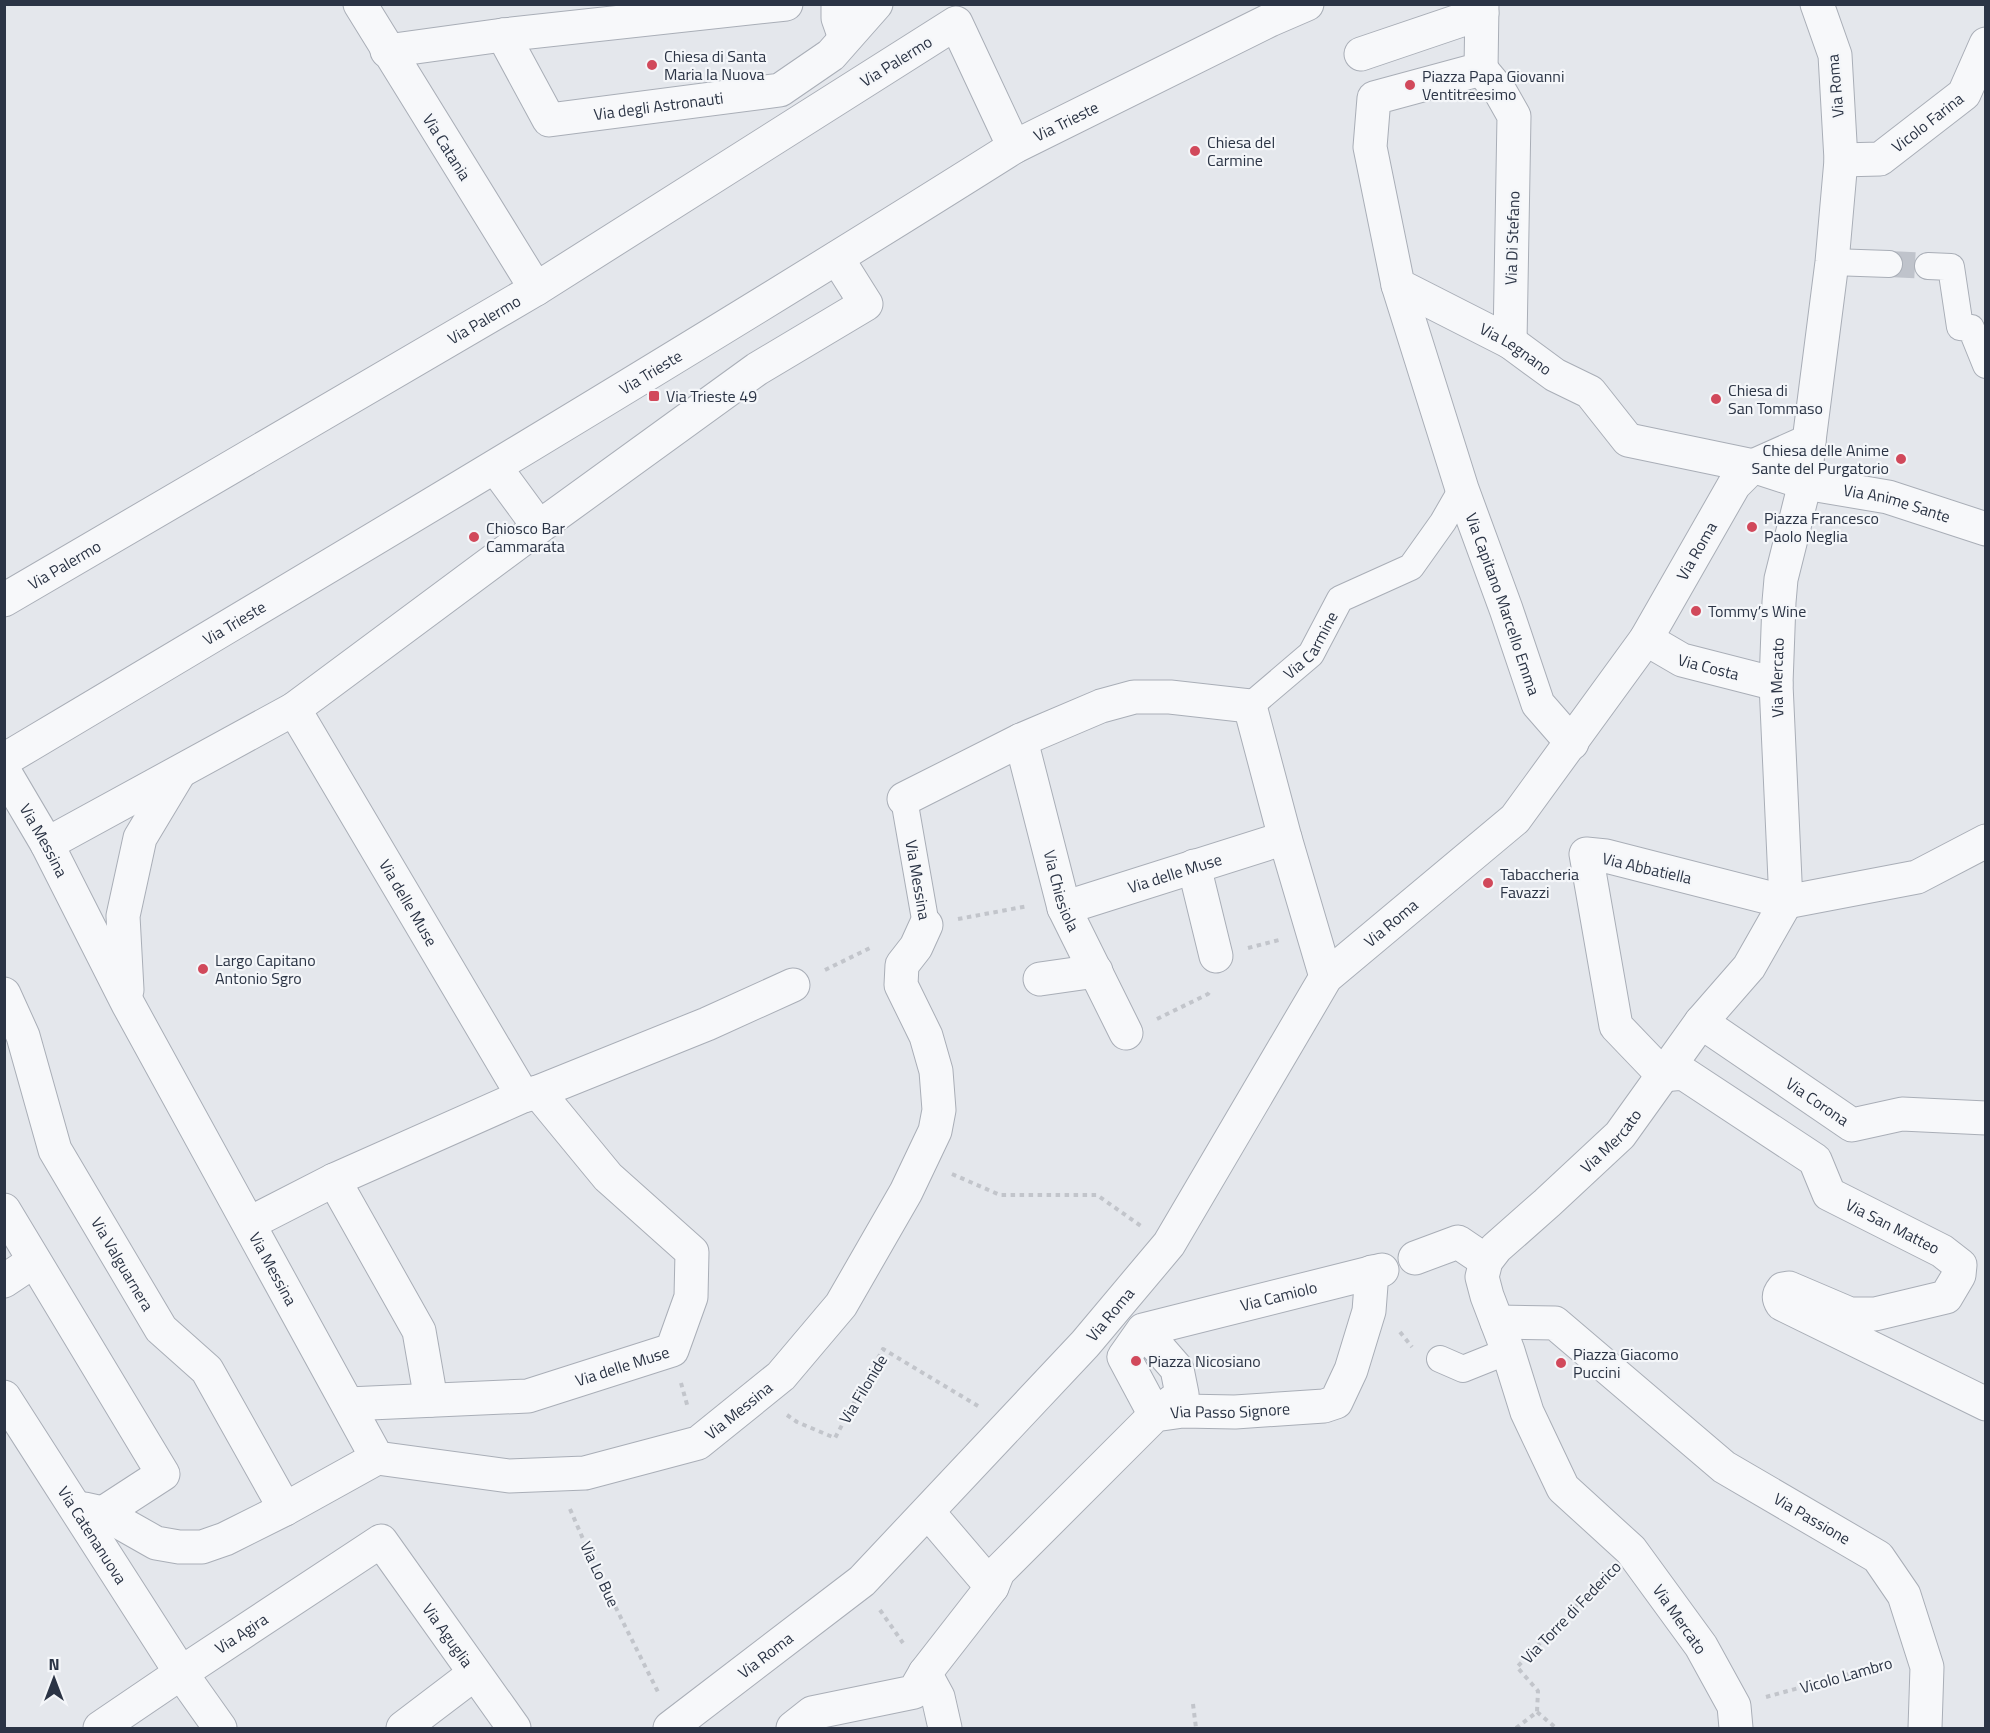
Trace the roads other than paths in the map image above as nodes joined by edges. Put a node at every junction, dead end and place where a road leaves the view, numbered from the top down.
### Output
1 (360, 4) edge
2 (786, 4) edge
3 (876, 4) edge
4 (1817, 4) edge
5 (836, 5) edge
6 (1306, 5) edge
7 (1482, 9) edge
8 (959, 14) edge
9 (503, 36) junction
10 (845, 39) junction
11 (1986, 44) edge
12 (387, 51) junction
13 (1360, 54) dead end
14 (1481, 69) junction
15 (1014, 147) junction
16 (1841, 160) junction
17 (837, 258) junction
18 (1832, 262) junction
19 (1889, 264) tunnel mouth
20 (1928, 266) tunnel mouth
21 (1398, 285) junction
22 (536, 290) junction
23 (1510, 342) junction
24 (1986, 364) edge
25 (1809, 441) junction
26 (1753, 466) junction
27 (495, 467) junction
28 (1805, 483) junction
29 (1462, 489) junction
30 (539, 527) junction
31 (1986, 529) edge
32 (4, 600) edge
33 (1646, 639) junction
34 (1776, 684) junction
35 (1250, 705) junction
36 (294, 709) junction
37 (1021, 740) junction
38 (1572, 743) junction
39 (4, 760) edge
40 (179, 773) junction
41 (11, 781) edge
42 (904, 799) joint
43 (1284, 838) junction
44 (1986, 841) edge
45 (47, 844) junction
46 (1194, 866) junction
47 (1786, 902) junction
48 (1064, 908) junction
49 (926, 925) joint
50 (1216, 956) dead end
51 (1096, 971) junction
52 (1326, 977) junction
53 (1040, 979) dead end
54 (793, 985) dead end
55 (4, 994) edge
56 (128, 1004) junction
57 (1701, 1023) junction
58 (1126, 1033) dead end
59 (1664, 1075) junction
60 (530, 1094) junction
61 (1986, 1118) edge
62 (334, 1180) junction
63 (4, 1210) edge
64 (250, 1223) junction
65 (1415, 1258) dead end
66 (34, 1262) junction
67 (1486, 1262) junction
68 (1377, 1271) joint
69 (4, 1281) edge
70 (1503, 1337) junction
71 (1440, 1359) dead end
72 (4, 1397) edge
73 (431, 1400) junction
74 (348, 1404) junction
75 (1986, 1404) edge
76 (1155, 1415) junction
77 (377, 1458) junction
78 (285, 1509) junction
79 (89, 1510) junction
80 (927, 1512) junction
81 (381, 1541) joint
82 (992, 1587) junction
83 (181, 1673) junction
84 (925, 1673) junction
85 (474, 1674) junction
86 (1735, 1717) edge
87 (672, 1727) edge
88 (100, 1728) edge
89 (220, 1728) edge
90 (403, 1728) edge
91 (513, 1728) edge
92 (793, 1728) edge
93 (945, 1728) edge
94 (1925, 1728) edge

1 - 12 street, Via Catania
2 - 9 street
3 - 10 street
4 - 16 street, Via Roma
5 - 10 street
6 - 15 street, Via Trieste
7 - 13 street
7 - 14 street
8 - 15 street
8 - 22 street, Via Palermo
9 - 10 street, Via degli Astronauti
9 - 12 street
11 - 16 street, Vicolo Farina
12 - 22 street, Via Catania
14 - 21 street
14 - 23 street, Via Di Stefano
15 - 17 street, Via Trieste
16 - 18 street, Via Roma
17 - 27 street, Via Trieste
17 - 30 street
18 - 19 street
18 - 25 street, Via Roma
20 - 24 street
21 - 23 street, Via Legnano
21 - 29 street
22 - 32 street, Via Palermo
23 - 26 street, Via Legnano
25 - 26 street, Via Roma
25 - 28 street, Via Mercato
26 - 28 street, Via Legnano
26 - 33 street, Via Roma
27 - 30 street
27 - 39 street, Via Trieste
28 - 31 street, Via Anime Sante
28 - 34 street, Via Mercato
29 - 35 street, Via Carmine
29 - 38 street, Via Capitano Marcello Emma
30 - 36 street
33 - 34 street, Via Costa
33 - 38 street, Via Roma
34 - 47 street, Via Mercato
35 - 37 street, Via Messina
35 - 43 street
36 - 40 street
36 - 60 street, Via delle Muse
37 - 42 street, Via Messina
37 - 48 street, Via Chiesiola
38 - 52 street, Via Roma
40 - 45 street
40 - 56 street
41 - 45 street, Via Messina
42 - 49 street, Via Messina
43 - 46 street, Via delle Muse
43 - 52 street
44 - 47 street
45 - 56 street, Via Messina
46 - 48 street, Via delle Muse
46 - 50 street
47 - 57 street, Via Mercato
47 - 59 street, Via Abbatiella
48 - 51 street, Via Chiesiola
49 - 77 street, Via Messina
51 - 53 street
51 - 58 street, Via Chiesiola
52 - 80 street, Via Roma
54 - 60 street
55 - 78 street, Via Valguarnera
56 - 64 street, Via Messina
57 - 59 street, Via Mercato
57 - 61 street, Via Corona
59 - 67 street, Via Mercato
59 - 75 street, Via San Matteo
60 - 62 street
60 - 73 street, Via delle Muse
62 - 64 street
62 - 73 street
63 - 66 street
64 - 74 street, Via Messina
65 - 67 street
66 - 69 street
66 - 79 street
67 - 70 street, Via Mercato
68 - 76 street, Via Passo Signore
68 - 76 street, Via Camiolo
70 - 71 street
70 - 86 street, Via Mercato
70 - 94 street, Via Passione
72 - 79 street, Via Catenanuova
73 - 74 street, Via delle Muse
74 - 77 street, Via Messina
76 - 82 street, Via Passo Signore
77 - 78 street
78 - 79 street
79 - 83 street, Via Catenanuova
80 - 82 street
80 - 87 street, Via Roma
81 - 83 street, Via Agira
81 - 85 street, Via Aguglia
82 - 84 street, Via Passo Signore
83 - 88 street, Via Agira
83 - 89 street, Via Catenanuova
84 - 92 street, Via Passo Signore
84 - 93 street
85 - 90 street
85 - 91 street, Via Aguglia

